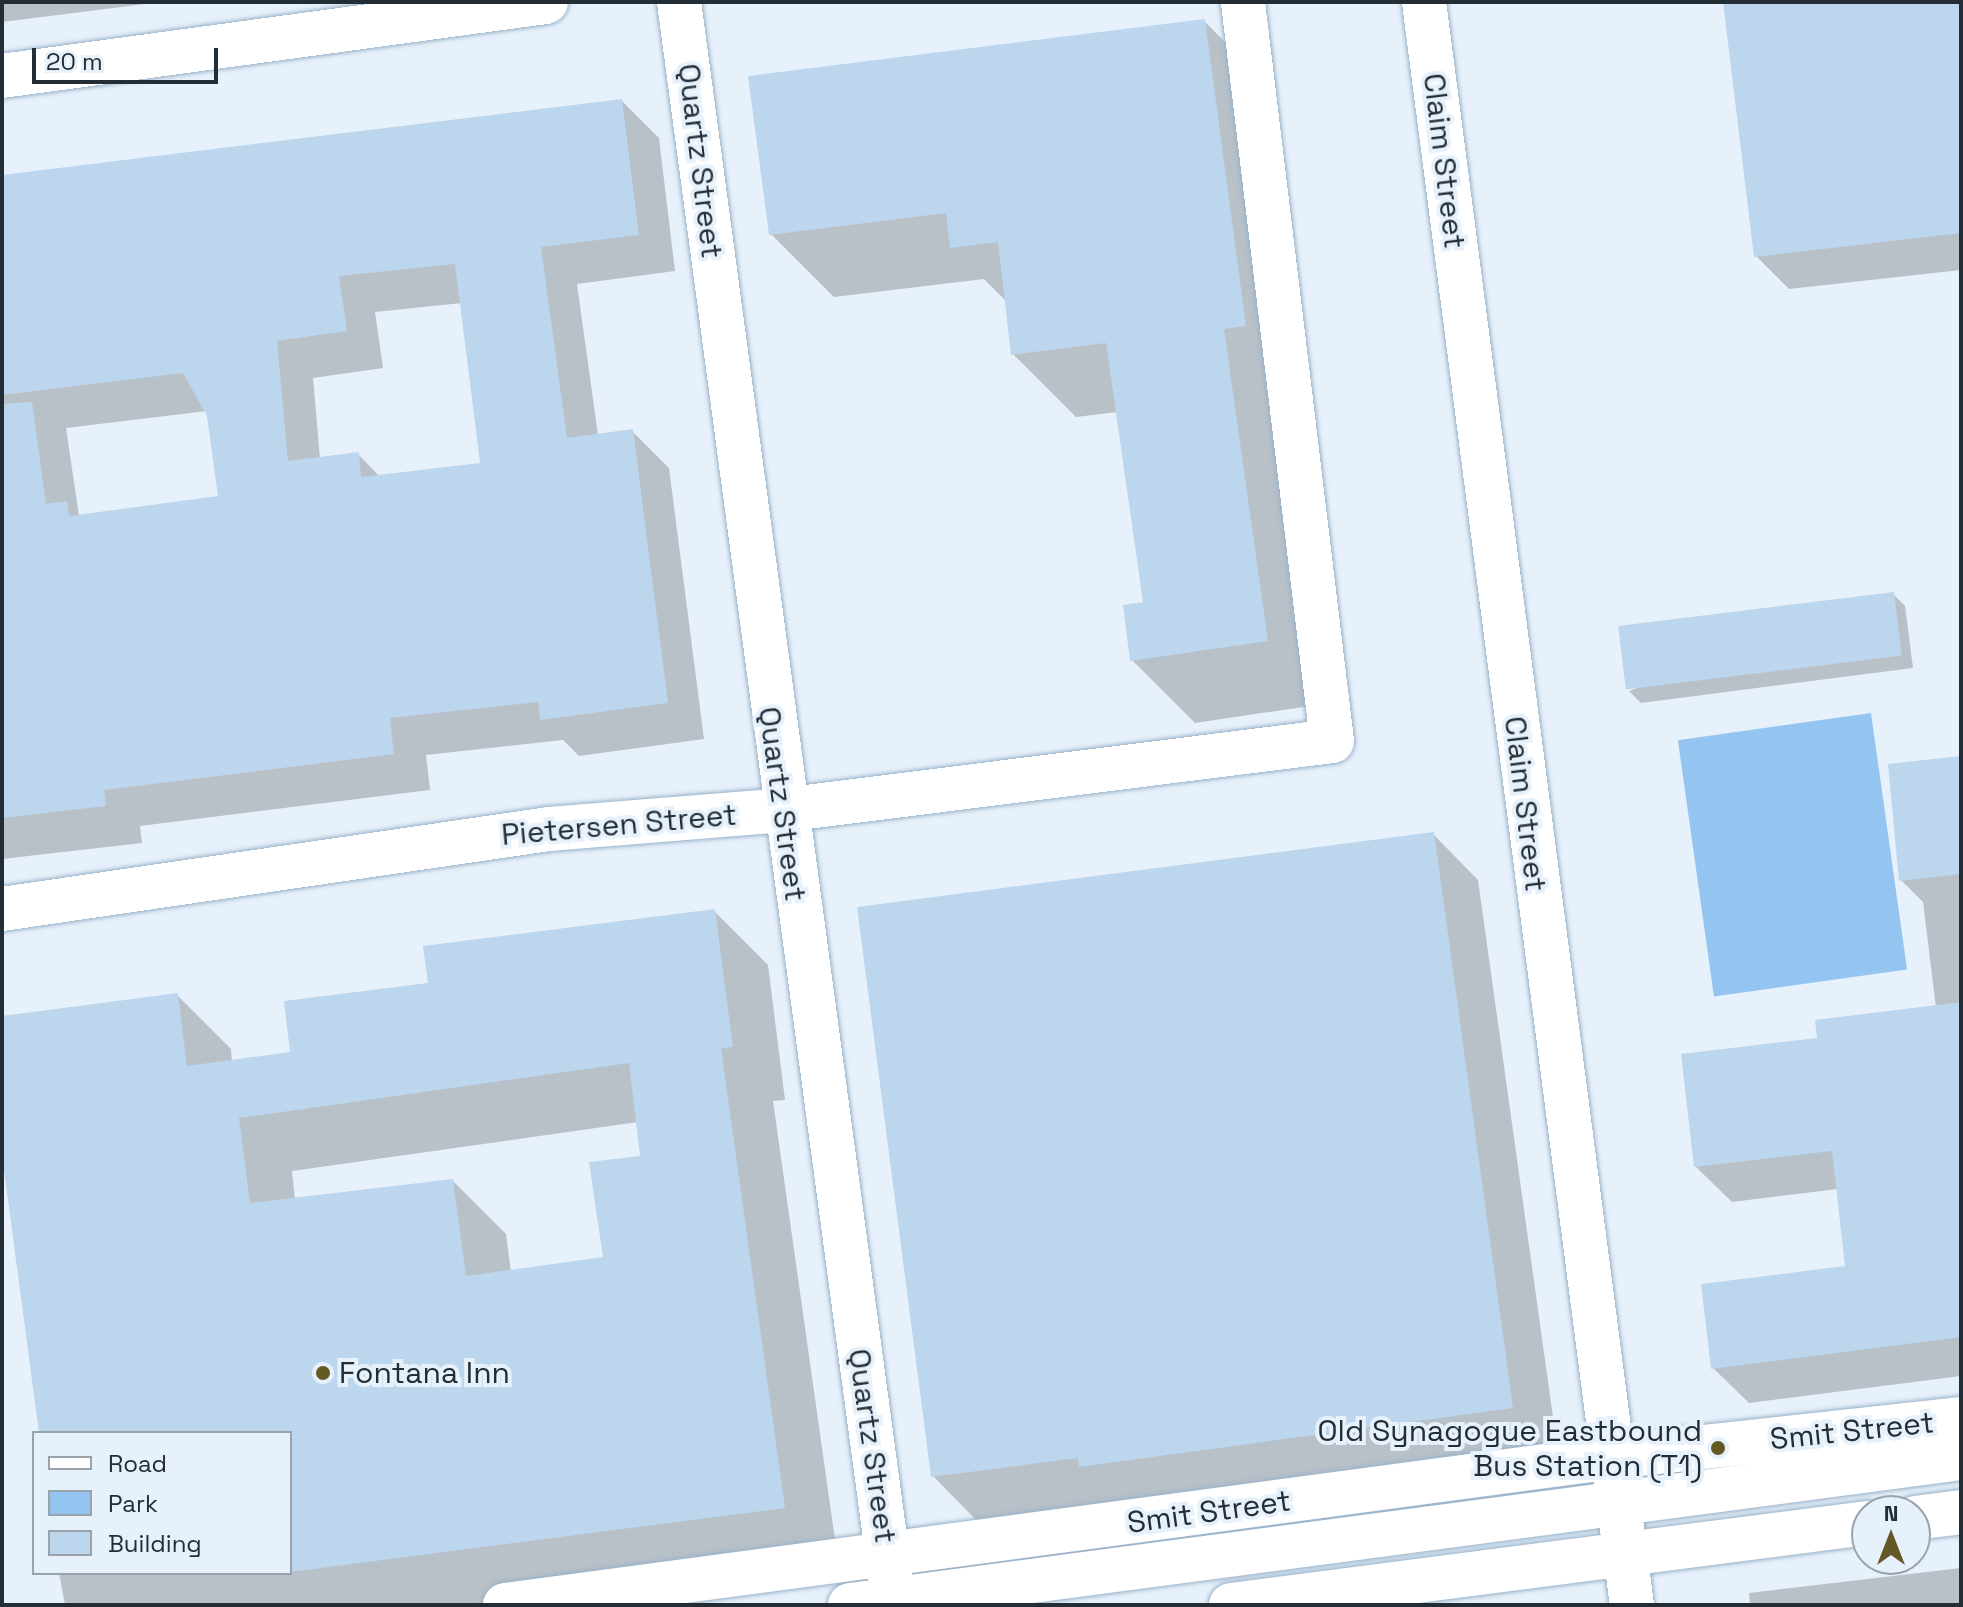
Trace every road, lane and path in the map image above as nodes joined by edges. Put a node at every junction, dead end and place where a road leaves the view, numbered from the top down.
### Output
1 (546, 2) edge
2 (679, 2) edge
3 (1243, 2) edge
4 (1424, 2) edge
5 (2, 76) edge
6 (783, 810) junction
7 (2, 909) edge
8 (1961, 1419) edge
9 (1612, 1457) junction
10 (1961, 1458) edge
11 (1619, 1503) junction
12 (1961, 1512) edge
13 (1931, 1516) edge
14 (1851, 1525) edge
15 (1625, 1550) junction
16 (887, 1555) junction
17 (893, 1602) edge
18 (505, 1605) edge
19 (850, 1605) edge
20 (1231, 1605) edge
21 (1632, 1605) edge

1 - 5 street
2 - 6 street, Quartz Street
3 - 6 street, Pietersen Street
4 - 9 street, Claim Street
6 - 7 street, Pietersen Street
6 - 16 street, Quartz Street
8 - 9 street, Smit Street
9 - 11 street, Claim Street
9 - 16 street, Smit Street
10 - 11 street
11 - 15 street, Claim Street
11 - 17 street
12 - 13 street
14 - 15 street
15 - 20 street
15 - 21 street, Claim Street
16 - 17 street, Quartz Street
16 - 18 street, Smit Street
17 - 19 street

